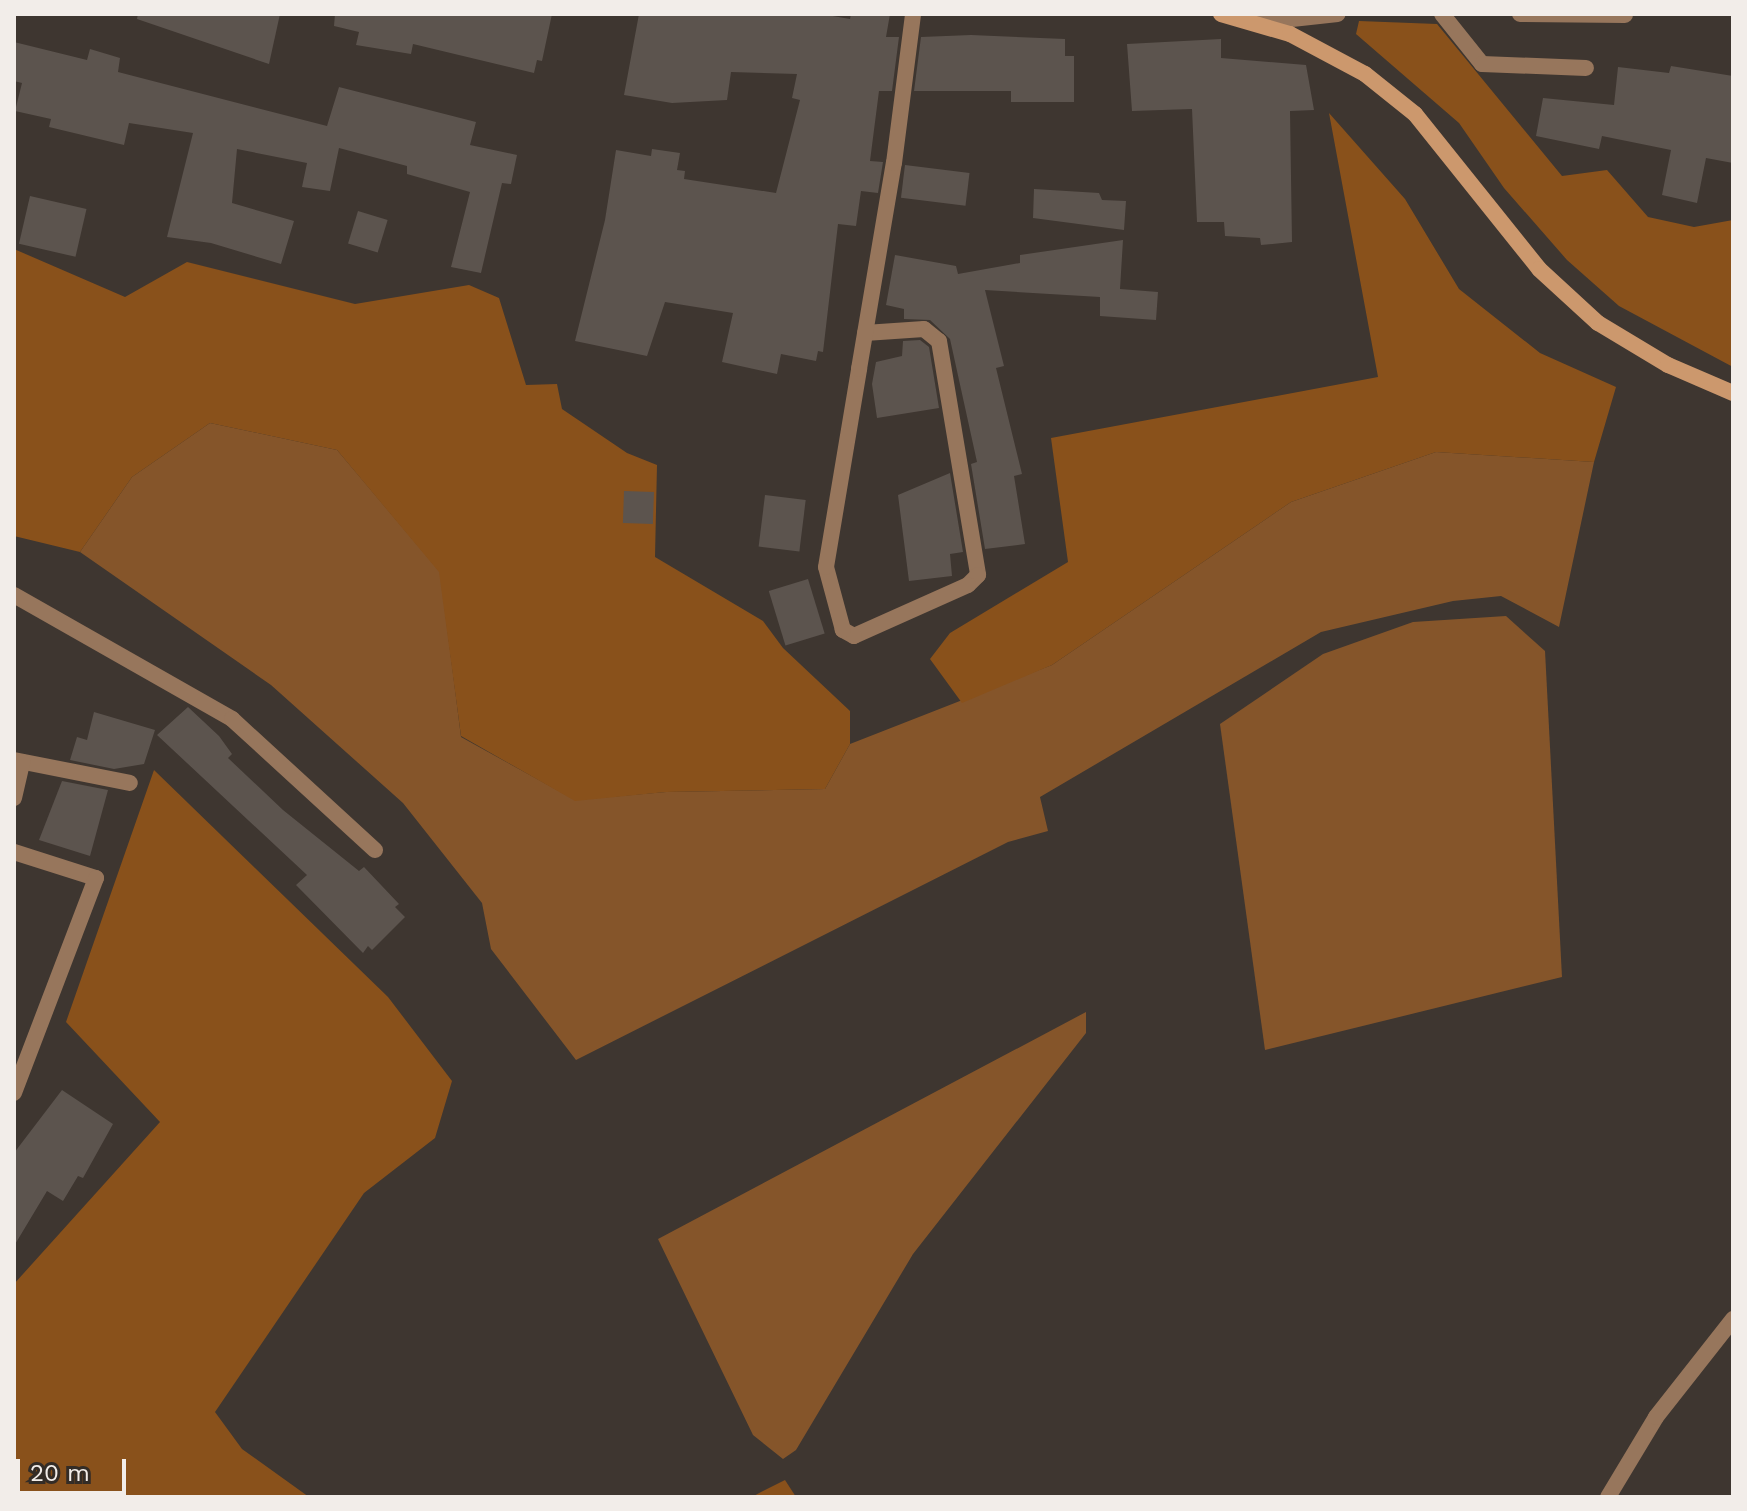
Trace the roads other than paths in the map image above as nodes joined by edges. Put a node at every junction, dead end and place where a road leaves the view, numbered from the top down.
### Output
1 (913, 14) edge
2 (1221, 14) edge
3 (1338, 14) edge
4 (1442, 14) edge
5 (1520, 14) edge
6 (1625, 15) edge
7 (1256, 23) junction
8 (1586, 68) dead end
9 (865, 333) junction
10 (1733, 393) edge
11 (14, 595) edge
12 (18, 761) edge
13 (130, 783) dead end
14 (14, 798) edge
15 (375, 850) dead end
16 (14, 852) edge
17 (14, 1093) edge
18 (1733, 1319) edge
19 (1608, 1497) edge

1 - 9 street
2 - 7 street
3 - 7 street
4 - 8 street
5 - 6 street
7 - 10 street
9 - 9 street
11 - 15 street
12 - 13 street
12 - 14 street
16 - 17 street
18 - 19 street

